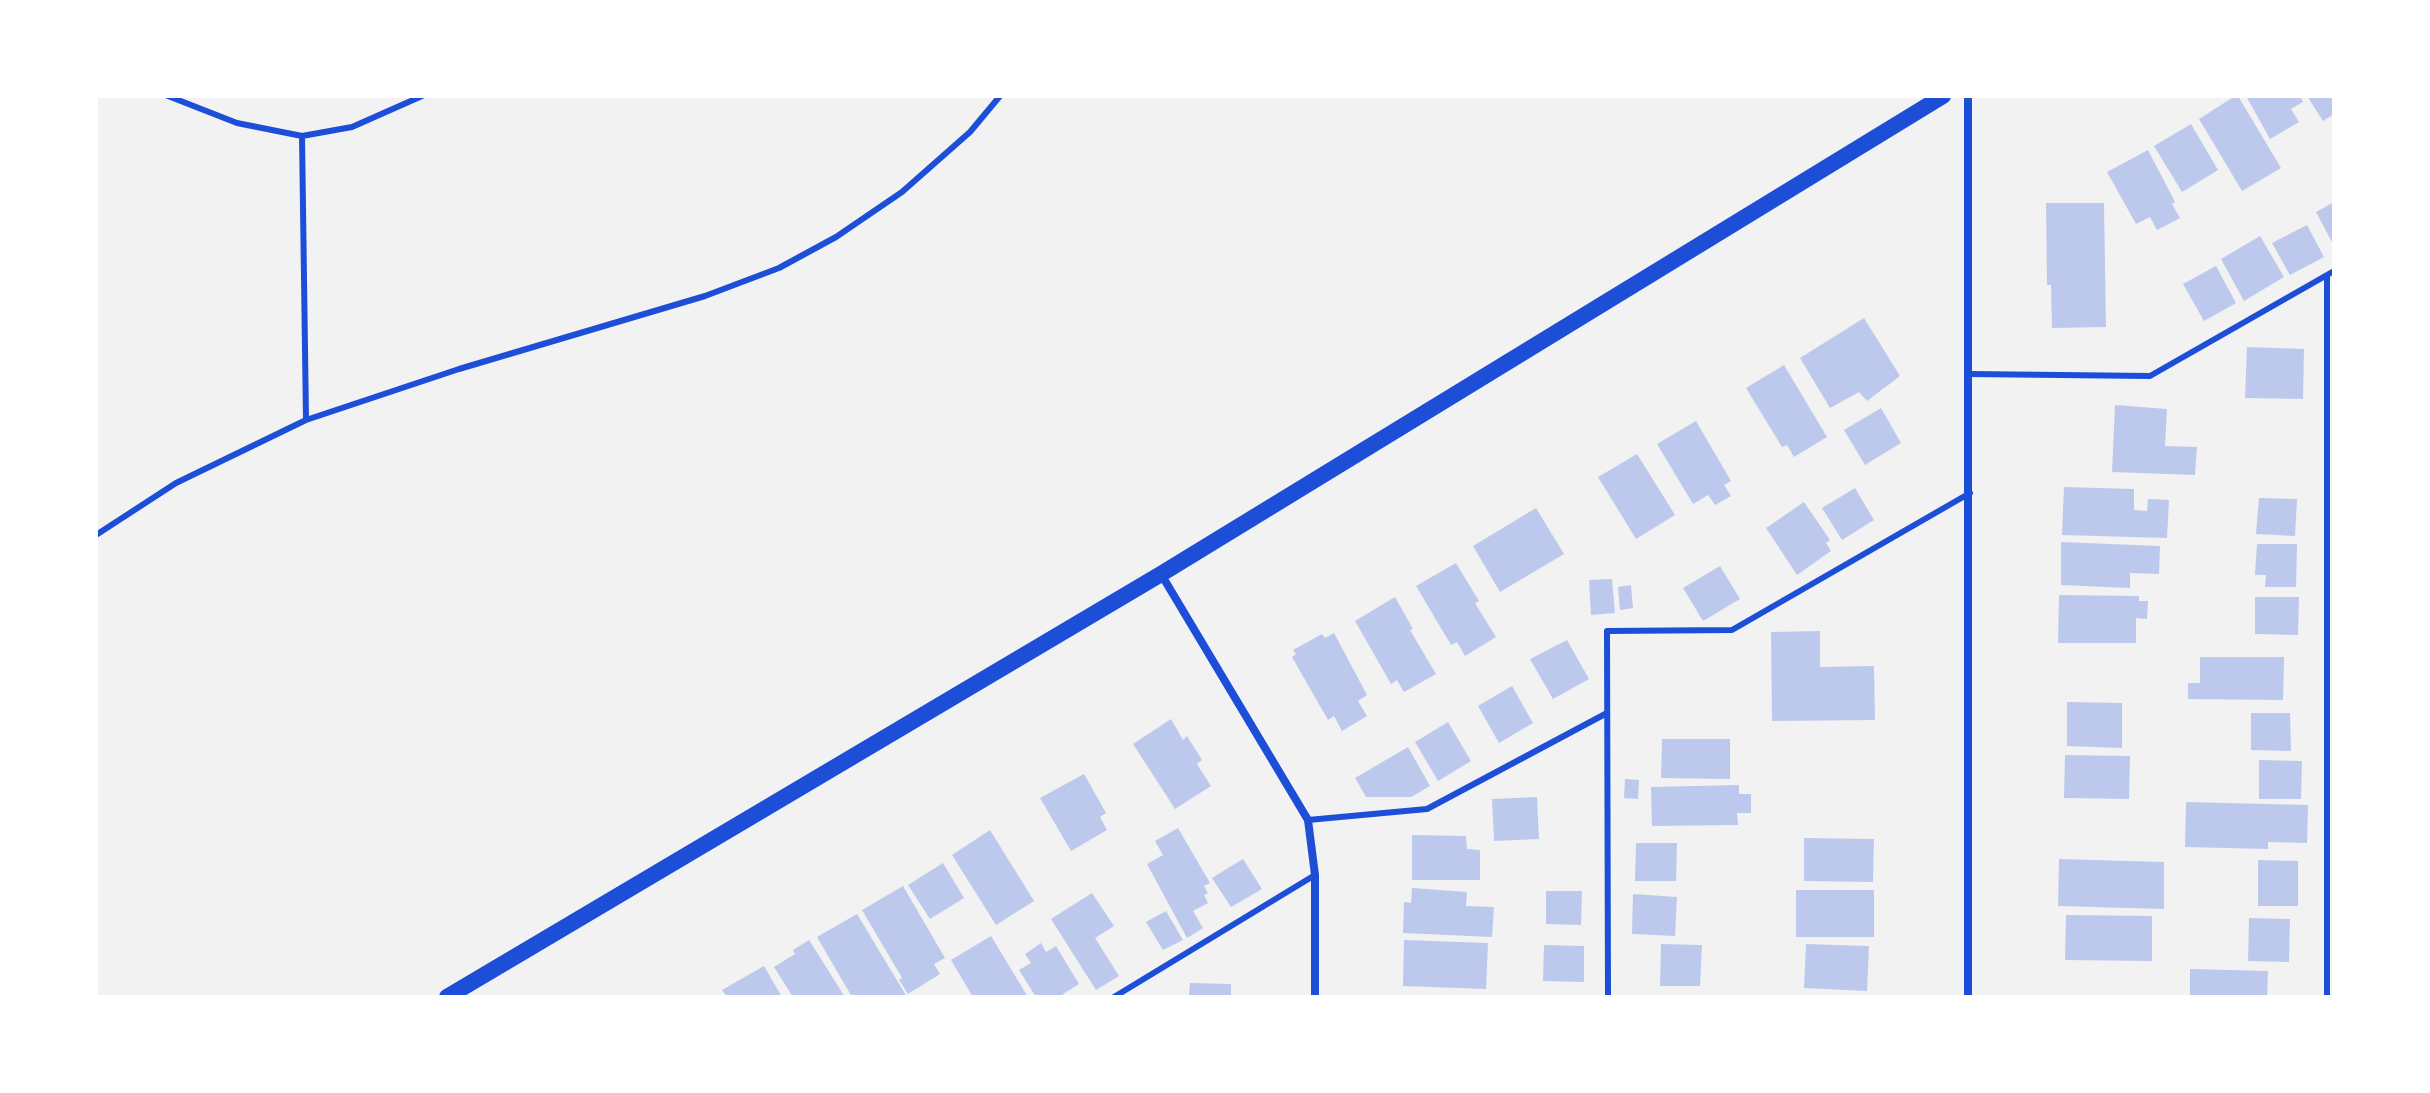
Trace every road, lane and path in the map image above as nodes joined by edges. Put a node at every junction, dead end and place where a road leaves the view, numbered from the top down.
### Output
1 (168, 96) edge
2 (422, 96) edge
3 (1000, 96) edge
4 (1943, 96) edge
5 (1968, 96) edge
6 (302, 136) junction
7 (2331, 274) edge
8 (1969, 374) junction
9 (306, 420) junction
10 (1970, 493) junction
11 (96, 535) edge
12 (1161, 574) junction
13 (1607, 713) junction
14 (1308, 820) junction
15 (1315, 875) junction
16 (447, 997) edge
17 (1114, 997) edge
18 (1315, 997) edge
19 (1608, 997) edge
20 (1968, 997) edge
21 (2327, 997) edge

1 - 6 lane
2 - 6 lane
3 - 9 lane
4 - 12 main road
5 - 8 street
6 - 9 lane
7 - 8 lane
7 - 21 lane
8 - 10 street
9 - 11 lane
10 - 13 lane
10 - 20 street
12 - 14 street
12 - 16 main road
13 - 14 lane
13 - 19 lane
14 - 15 street
15 - 17 lane
15 - 18 street

